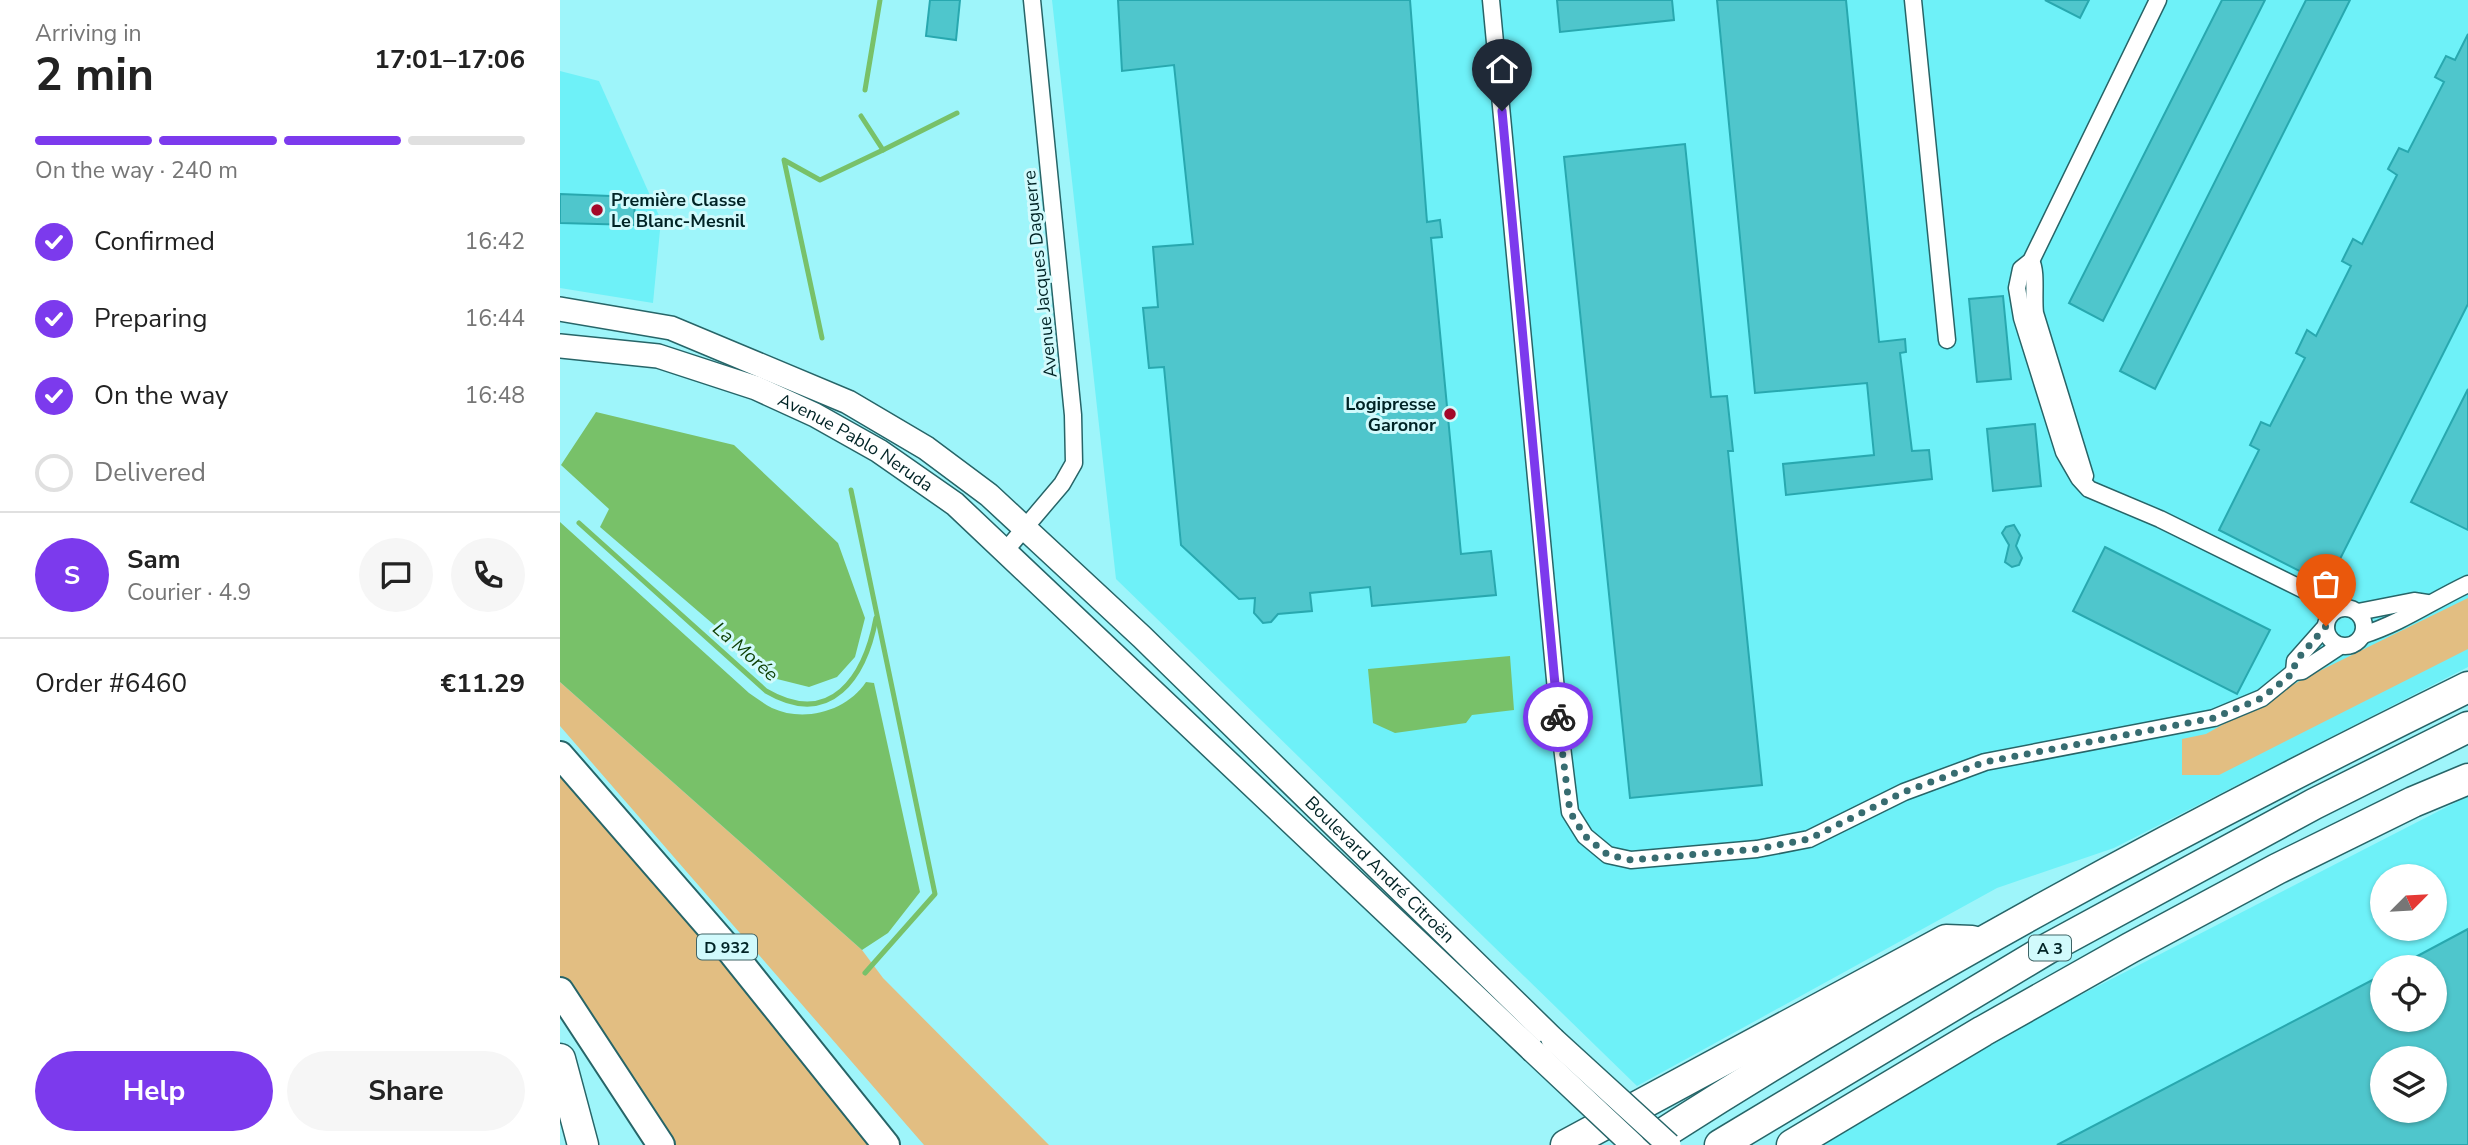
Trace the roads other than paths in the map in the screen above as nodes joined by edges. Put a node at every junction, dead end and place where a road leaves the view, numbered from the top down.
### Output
1 (1032, 0) edge
2 (1491, 0) edge
3 (1913, 0) edge
4 (2158, 0) edge
5 (560, 309) edge
6 (1947, 340) dead end
7 (560, 346) edge
8 (1025, 528) junction
9 (1006, 550) junction
10 (2468, 584) edge
11 (1093, 592) joint
12 (2427, 603) junction
13 (2358, 612) junction
14 (2328, 620) junction
15 (2363, 635) junction
16 (1099, 637) joint
17 (2340, 646) junction
18 (2294, 672) junction
19 (2468, 687) edge
20 (2468, 727) edge
21 (560, 755) edge
22 (2468, 762) edge
23 (2468, 779) edge
24 (2413, 802) junction
25 (1983, 941) junction
26 (560, 991) edge
27 (560, 1059) edge
28 (583, 1145) edge
29 (660, 1145) edge
30 (886, 1145) edge
31 (1566, 1145) edge
32 (1633, 1145) edge
33 (1645, 1145) edge
34 (1669, 1145) edge
35 (1720, 1145) edge
36 (1792, 1145) edge

1 - 8 street, Avenue Jacques Daguerre
2 - 18 street
3 - 6 street
4 - 14 street
5 - 8 main road, Avenue Pablo Neruda
7 - 9 main road, Avenue Pablo Neruda
8 - 9 street, Avenue Jacques Daguerre
8 - 11 main road, Avenue Pablo Neruda
9 - 16 main road, Avenue Pablo Neruda
10 - 12 street
11 - 34 main road, Boulevard André Citroën, bridge
12 - 13 street
12 - 15 street
13 - 14 street
13 - 15 street
14 - 17 street
14 - 18 street
15 - 17 street
16 - 32 main road, Boulevard André Citroën, bridge
17 - 18 street
19 - 25 highway, A 3
20 - 35 highway, A 3
21 - 30 main road, D 932
22 - 24 highway
23 - 24 highway
24 - 36 highway
25 - 31 highway
25 - 33 highway, A 3
26 - 29 main road
27 - 28 highway

